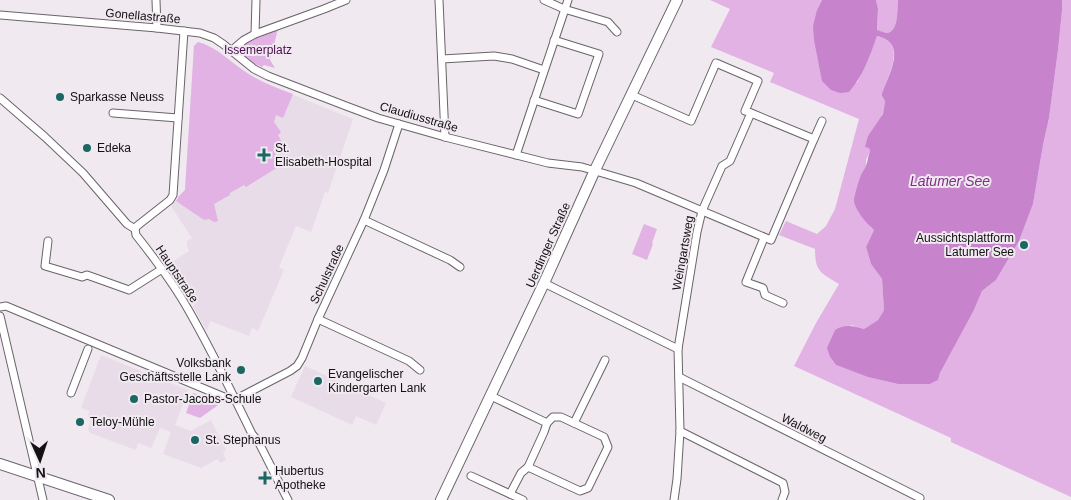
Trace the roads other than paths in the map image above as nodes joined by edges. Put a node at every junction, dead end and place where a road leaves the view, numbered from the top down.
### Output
1 (156, 0) edge
2 (256, 0) edge
3 (346, 0) edge
4 (439, 0) edge
5 (544, 0) edge
6 (568, 0) edge
7 (677, 0) edge
8 (564, 9) junction
9 (0, 15) edge
10 (157, 28) junction
11 (184, 30) junction
12 (617, 32) dead end
13 (254, 34) junction
14 (554, 40) junction
15 (231, 51) junction
16 (442, 59) junction
17 (244, 62) joint
18 (544, 70) junction
19 (632, 95) junction
20 (0, 98) edge
21 (534, 100) junction
22 (113, 113) dead end
23 (751, 113) junction
24 (178, 118) junction
25 (822, 121) dead end
26 (399, 124) junction
27 (445, 137) junction
28 (814, 139) junction
29 (516, 155) junction
30 (594, 170) junction
31 (702, 211) junction
32 (364, 220) junction
33 (135, 229) junction
34 (764, 238) junction
35 (48, 241) dead end
36 (460, 267) dead end
37 (162, 269) junction
38 (544, 284) junction
39 (783, 302) dead end
40 (0, 307) edge
41 (0, 316) edge
42 (318, 320) junction
43 (88, 349) dead end
44 (678, 349) junction
45 (605, 360) dead end
46 (420, 370) dead end
47 (678, 377) junction
48 (71, 393) dead end
49 (491, 396) junction
50 (236, 400) junction
51 (547, 423) junction
52 (574, 423) junction
53 (680, 430) junction
54 (0, 464) edge
55 (528, 467) junction
56 (37, 476) junction
57 (471, 476) dead end
58 (510, 494) junction
59 (920, 498) dead end
60 (43, 500) edge
61 (109, 500) edge
62 (288, 500) edge
63 (441, 500) edge
64 (523, 500) edge
65 (674, 500) edge
66 (782, 500) edge

1 - 10 street
2 - 13 street
3 - 13 street
4 - 16 street
5 - 8 street
6 - 8 street
7 - 19 street, Uerdinger Straße
8 - 12 street
8 - 14 street
9 - 10 street, Gonellastraße
10 - 11 street, Gonellastraße
11 - 15 street, Gonellastraße
11 - 24 street
13 - 15 street
14 - 18 street
14 - 21 street
15 - 17 street, Gonellastraße
16 - 18 street
16 - 27 street
17 - 26 street, Claudiusstraße
18 - 21 street
19 - 23 street, Weingartsweg
19 - 30 street, Uerdinger Straße
20 - 33 street, Hauptstraße
21 - 29 street
22 - 24 street
23 - 28 street
23 - 31 street, Weingartsweg
24 - 33 street
25 - 28 street
26 - 27 street, Claudiusstraße
26 - 32 street, Schulstraße
27 - 29 street, Claudiusstraße
28 - 34 street
29 - 30 street, Claudiusstraße
30 - 31 street, Claudiusstraße
30 - 38 street, Uerdinger Straße
31 - 34 street, Claudiusstraße
31 - 44 street, Weingartsweg
32 - 36 street
32 - 42 street, Schulstraße
33 - 37 street, Hauptstraße
34 - 39 street
35 - 37 street
37 - 50 street, Hauptstraße
38 - 44 street
38 - 49 street, Uerdinger Straße
40 - 50 street
41 - 56 street
42 - 46 street
42 - 50 street, Schulstraße
43 - 48 street
44 - 47 street, Weingartsweg
45 - 52 street
47 - 53 street, Weingartsweg
47 - 59 street, Waldweg
49 - 51 street
49 - 63 street, Uerdinger Straße
50 - 62 street, Hauptstraße
51 - 52 street
51 - 55 street
52 - 55 street
53 - 65 street, Weingartsweg
53 - 66 street
54 - 56 street
55 - 58 street
56 - 60 street
56 - 61 street
57 - 58 street
58 - 64 street

